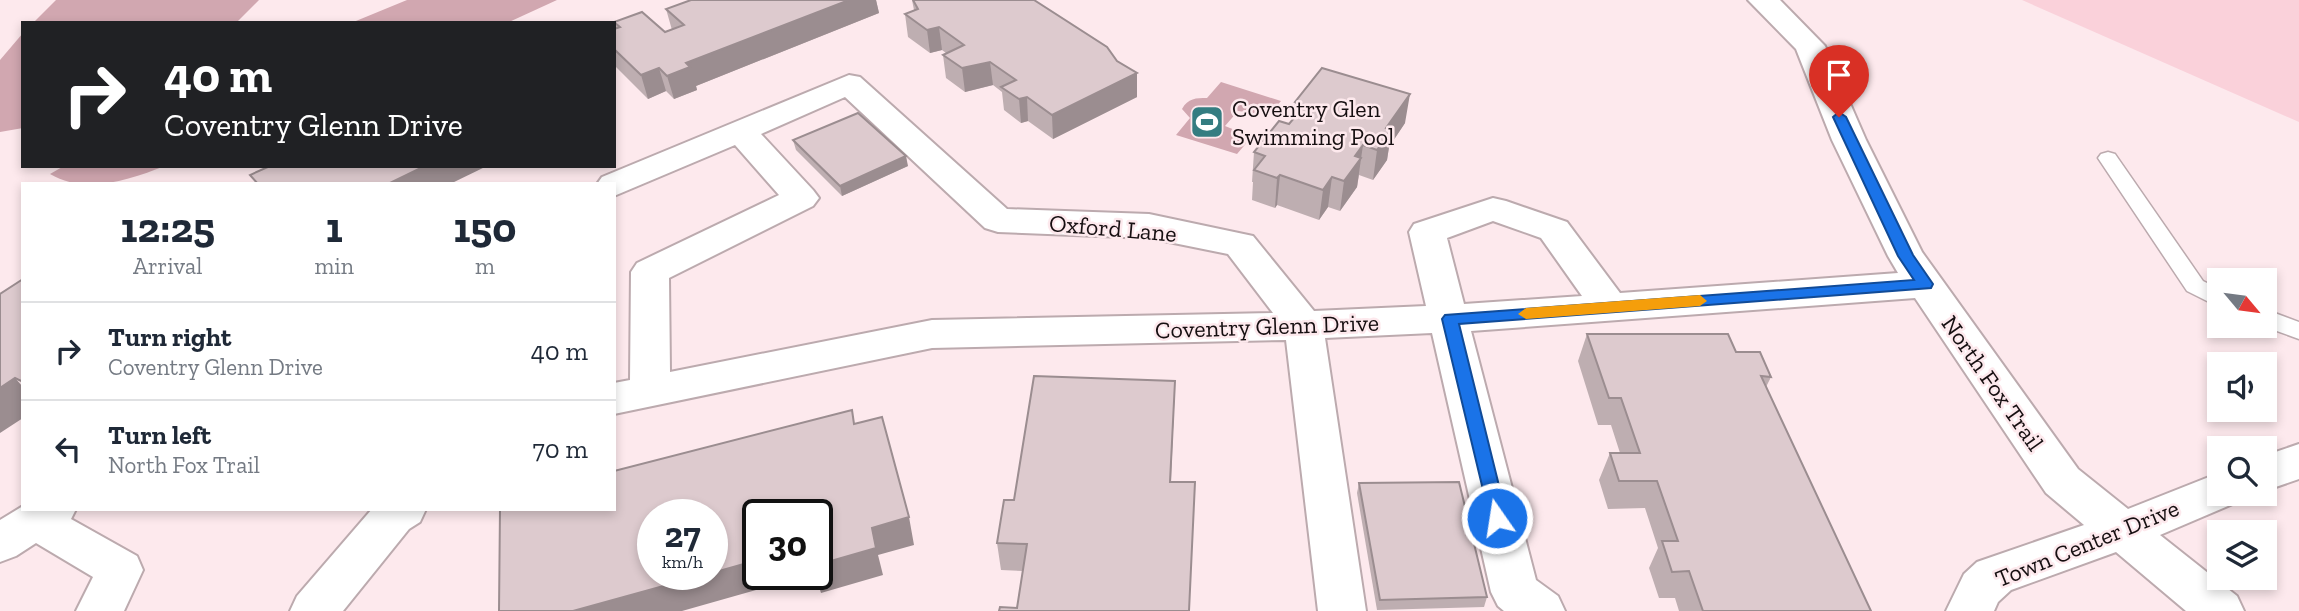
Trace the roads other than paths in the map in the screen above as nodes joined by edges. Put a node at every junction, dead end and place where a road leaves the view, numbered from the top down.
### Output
1 (1763, 0) edge
2 (740, 131) junction
3 (2108, 158) dead end
4 (616, 185) edge
5 (1925, 284) junction
6 (2207, 292) edge
7 (1610, 307) junction
8 (1450, 319) junction
9 (2277, 322) edge
10 (1304, 326) junction
11 (2299, 331) edge
12 (632, 396) edge
13 (2299, 461) edge
14 (2277, 469) edge
15 (2207, 496) edge
16 (391, 512) edge
17 (31, 525) edge
18 (2121, 531) junction
19 (100, 611) edge
20 (314, 611) edge
21 (1342, 611) edge
22 (1541, 611) edge
23 (1970, 611) edge
24 (2220, 611) edge

1 - 5 street, North Fox Trail
2 - 4 street, Oxford Lane
2 - 10 street, Oxford Lane
2 - 12 street
3 - 6 lane
5 - 7 street, Coventry Glenn Drive
5 - 18 street, North Fox Trail
7 - 8 street, Coventry Glenn Drive
7 - 8 street
8 - 10 street, Coventry Glenn Drive
8 - 22 street
9 - 11 lane
10 - 12 street, Coventry Glenn Drive
10 - 21 street
13 - 14 street
15 - 18 street, Town Center Drive
16 - 20 street
17 - 19 street
18 - 23 street, Town Center Drive
18 - 24 street, North Fox Trail

